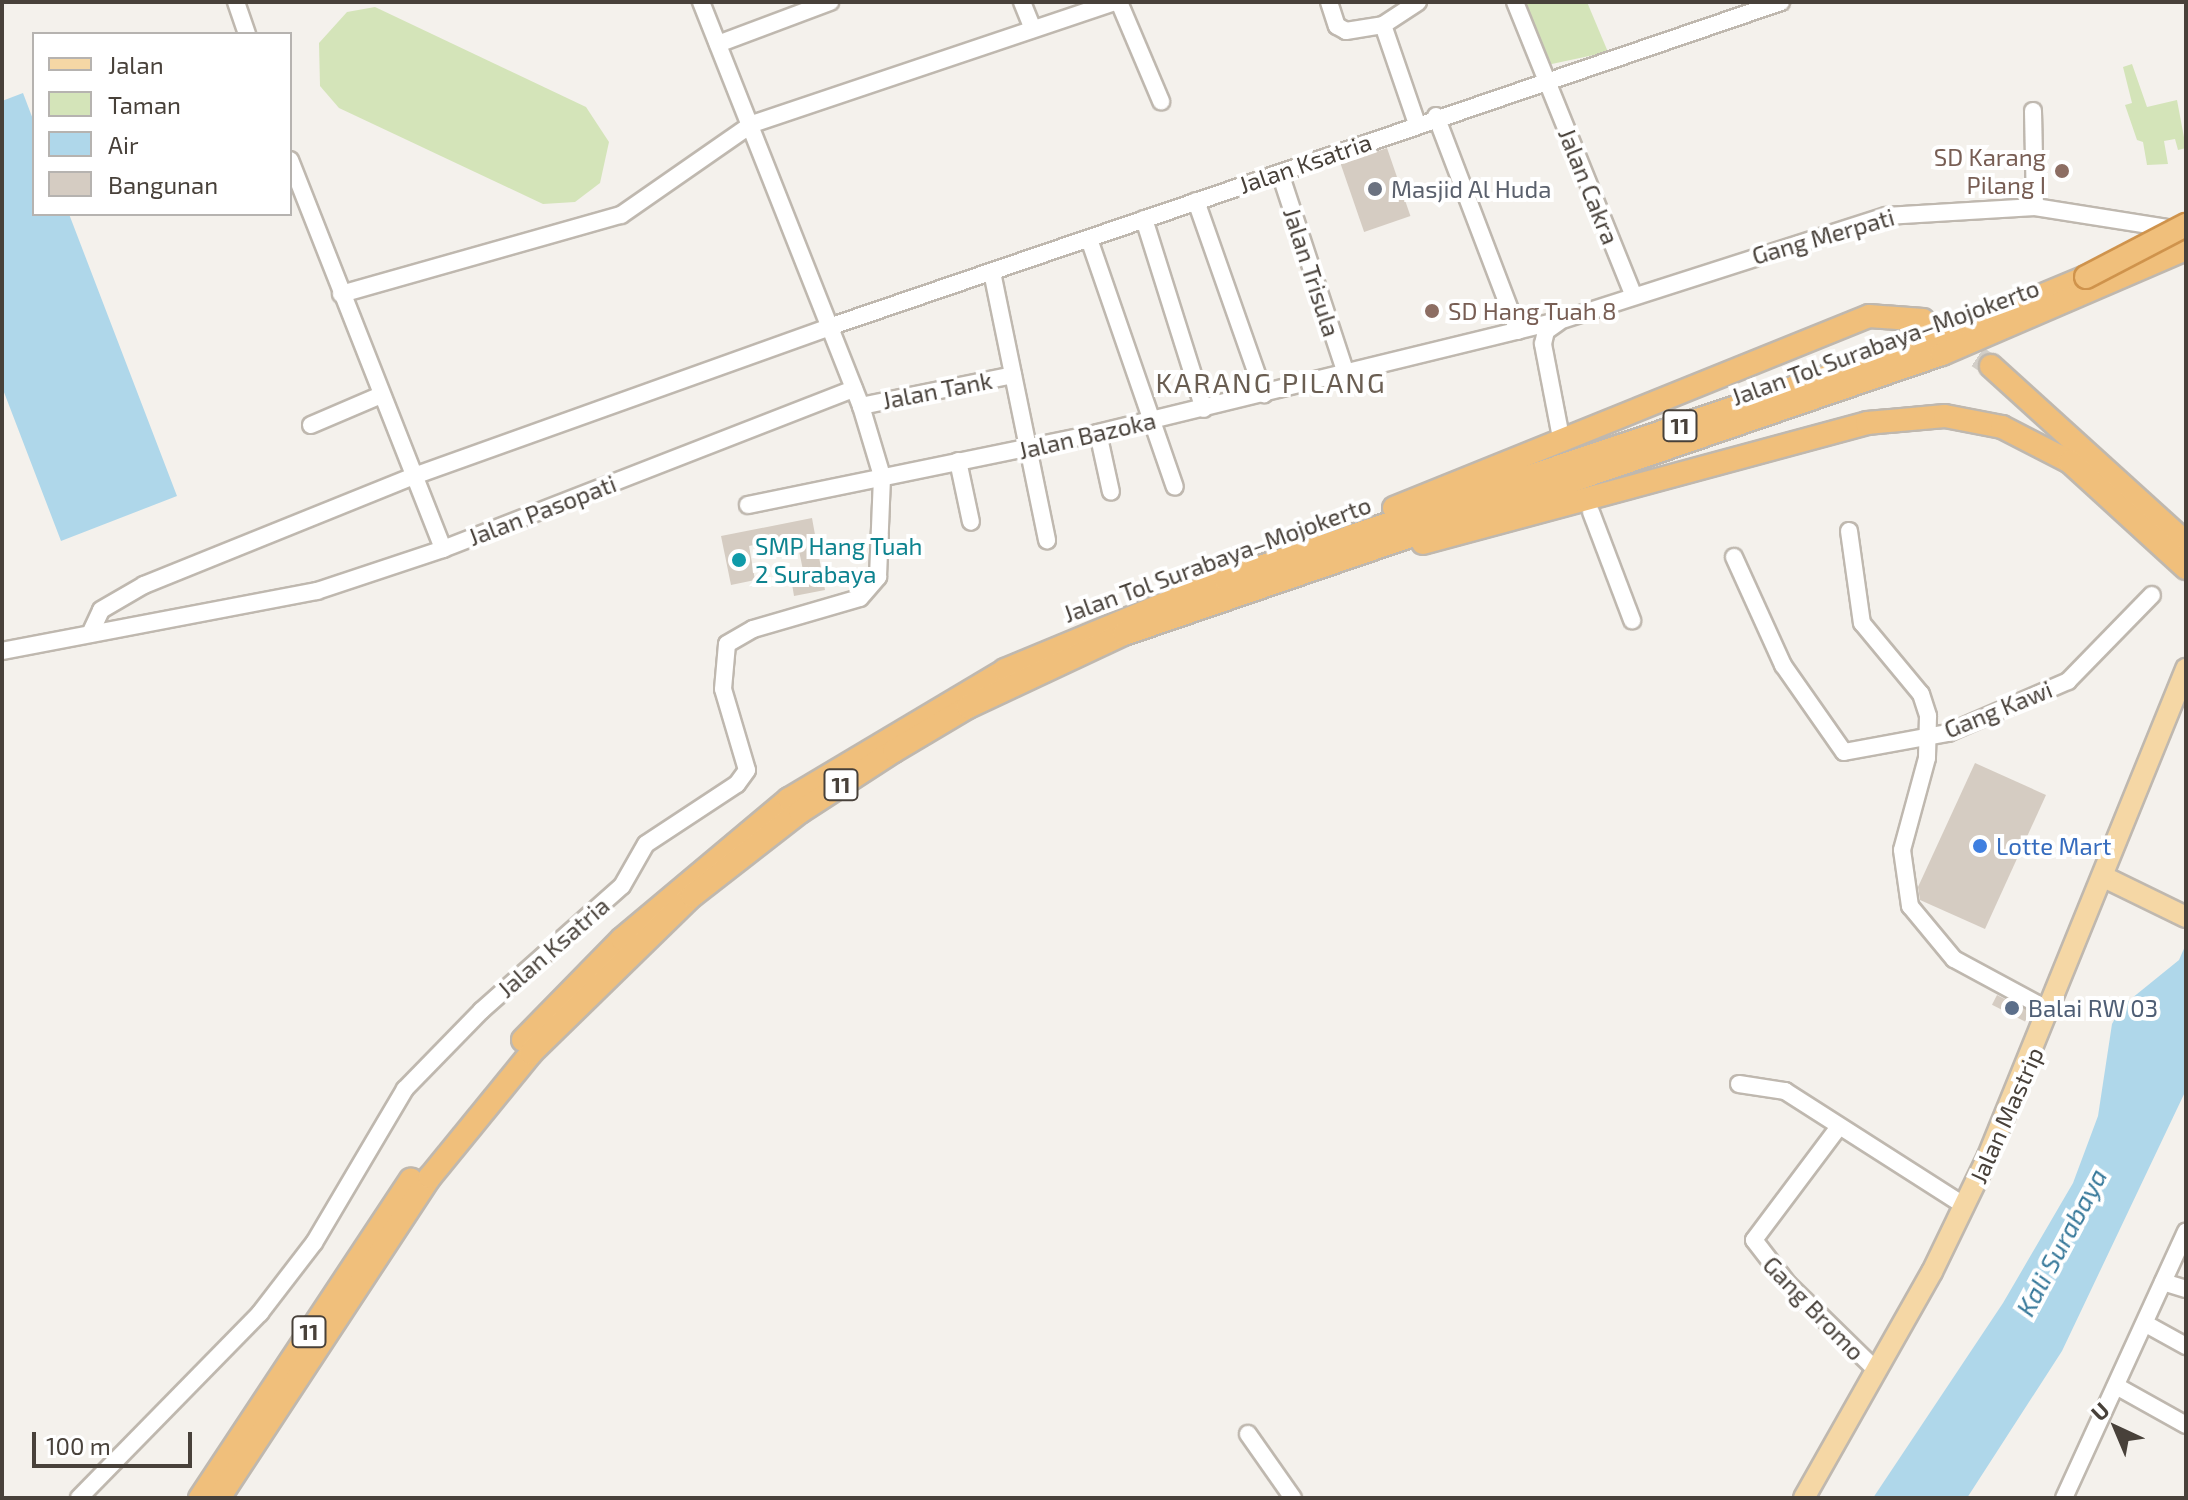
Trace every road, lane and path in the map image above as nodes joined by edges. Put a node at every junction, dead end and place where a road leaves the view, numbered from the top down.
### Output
1 (236, 2) edge
2 (701, 2) edge
3 (830, 2) edge
4 (1022, 2) edge
5 (1117, 2) edge
6 (1329, 2) edge
7 (1418, 2) edge
8 (1515, 2) edge
9 (1781, 2) edge
10 (1383, 25) junction
11 (1033, 29) junction
12 (246, 32) edge
13 (718, 44) junction
14 (1545, 79) junction
15 (1161, 101) dead end
16 (2033, 111) dead end
17 (1436, 116) junction
18 (752, 124) junction
19 (1417, 124) junction
20 (292, 165) edge
21 (1280, 173) junction
22 (1196, 201) junction
23 (2035, 207) junction
24 (1144, 219) junction
25 (2186, 228) edge
26 (1089, 239) junction
27 (2186, 249) edge
28 (992, 272) junction
29 (2092, 284) junction
30 (341, 294) junction
31 (1633, 294) junction
32 (1923, 320) tunnel mouth
33 (1559, 321) junction
34 (829, 327) junction
35 (1518, 331) junction
36 (1991, 366) tunnel mouth
37 (1345, 371) junction
38 (1013, 375) junction
39 (854, 389) junction
40 (1264, 394) junction
41 (379, 396) junction
42 (861, 406) junction
43 (1204, 409) junction
44 (1150, 421) junction
45 (311, 425) dead end
46 (1560, 432) dead end
47 (1098, 433) junction
48 (1030, 449) junction
49 (958, 461) junction
50 (882, 476) junction
51 (411, 477) junction
52 (1175, 487) dead end
53 (1111, 492) dead end
54 (748, 505) dead end
55 (1591, 512) dead end
56 (971, 522) dead end
57 (1849, 531) dead end
58 (1047, 540) dead end
59 (2186, 543) edge
60 (443, 549) junction
61 (1734, 557) dead end
62 (1269, 564) junction
63 (1307, 568) junction
64 (2186, 568) edge
65 (2152, 595) dead end
66 (1632, 620) dead end
67 (90, 634) junction
68 (2, 651) edge
69 (2186, 669) edge
70 (1930, 733) junction
71 (2106, 878) junction
72 (2186, 917) edge
73 (2052, 1012) junction
74 (1739, 1084) dead end
75 (1838, 1128) junction
76 (457, 1130) junction
77 (425, 1172) junction
78 (1965, 1206) junction
79 (2186, 1232) edge
80 (2163, 1282) junction
81 (2186, 1289) edge
82 (2144, 1328) junction
83 (2186, 1346) edge
84 (1877, 1371) junction
85 (2118, 1387) junction
86 (2186, 1425) edge
87 (1248, 1434) dead end
88 (79, 1498) edge
89 (200, 1498) edge
90 (219, 1498) edge
91 (1293, 1498) edge
92 (1804, 1498) edge
93 (2064, 1498) edge

1 - 12 street
2 - 13 street
3 - 13 street
4 - 11 street
5 - 11 street
5 - 15 street
6 - 10 street
7 - 10 street
8 - 14 street, Jalan Cakra
9 - 14 street, Jalan Ksatria
10 - 19 street
11 - 18 street
13 - 18 street
14 - 17 street, Jalan Ksatria
14 - 31 street, Jalan Cakra
16 - 23 street
17 - 19 street, Jalan Ksatria
17 - 35 street
18 - 30 street
18 - 34 street
19 - 21 street, Jalan Ksatria
20 - 30 street
21 - 22 street, Jalan Ksatria
21 - 37 street, Jalan Trisula
22 - 24 street, Jalan Ksatria
22 - 40 street
23 - 25 street, Gang Merpati
23 - 31 street, Gang Merpati
24 - 26 street, Jalan Ksatria
24 - 43 street
25 - 29 highway, Jalan Tol Surabaya–Mojokerto / 11, bridge
26 - 28 street, Jalan Ksatria
26 - 44 street
27 - 29 highway, Jalan Tol Surabaya–Mojokerto / 11
28 - 34 street, Jalan Ksatria
28 - 38 street
29 - 62 highway, Jalan Tol Surabaya–Mojokerto / 11
29 - 63 highway, Jalan Tol Surabaya–Mojokerto / 11
30 - 41 street
31 - 33 street, Gang Merpati
32 - 62 highway
33 - 35 street, Gang Merpati
33 - 46 street
34 - 39 street, Jalan Ksatria
34 - 51 street, Jalan Ksatria
35 - 37 street, Jalan Bazoka
36 - 59 highway
37 - 40 street, Jalan Bazoka
38 - 42 street, Jalan Tank
38 - 48 street
39 - 42 street, Jalan Ksatria
39 - 60 street, Jalan Pasopati
40 - 43 street, Jalan Bazoka
41 - 45 street
41 - 51 street
42 - 50 street, Jalan Ksatria
43 - 44 street, Jalan Bazoka
44 - 47 street, Jalan Bazoka
44 - 52 street
47 - 48 street, Jalan Bazoka
47 - 53 street
48 - 49 street, Jalan Bazoka
48 - 58 street
49 - 50 street, Jalan Bazoka
49 - 56 street
50 - 54 street, Jalan Bazoka
50 - 88 street, Jalan Ksatria
51 - 60 street
51 - 67 street, Jalan Ksatria
55 - 66 street
57 - 70 street
60 - 67 street, Jalan Pasopati
61 - 70 street, Gang Kawi
62 - 76 highway, Jalan Tol Surabaya–Mojokerto / 11
63 - 64 highway
63 - 76 highway, Jalan Tol Surabaya–Mojokerto / 11
65 - 70 street, Gang Kawi
67 - 68 street, Jalan Pasopati
69 - 71 main road, Jalan Mastrip
70 - 73 street
71 - 72 main road
71 - 73 main road, Jalan Mastrip
73 - 78 main road, Jalan Mastrip
74 - 75 street
75 - 78 street
75 - 84 street, Gang Bromo
76 - 77 highway, Jalan Tol Surabaya–Mojokerto / 11
77 - 89 highway, Jalan Tol Surabaya–Mojokerto / 11
77 - 90 highway, Jalan Tol Surabaya–Mojokerto / 11
78 - 84 main road, Jalan Mastrip
79 - 80 street
80 - 81 street
80 - 82 street
82 - 83 street
82 - 85 street
84 - 92 main road, Jalan Mastrip
85 - 86 street
85 - 93 street
87 - 91 street

